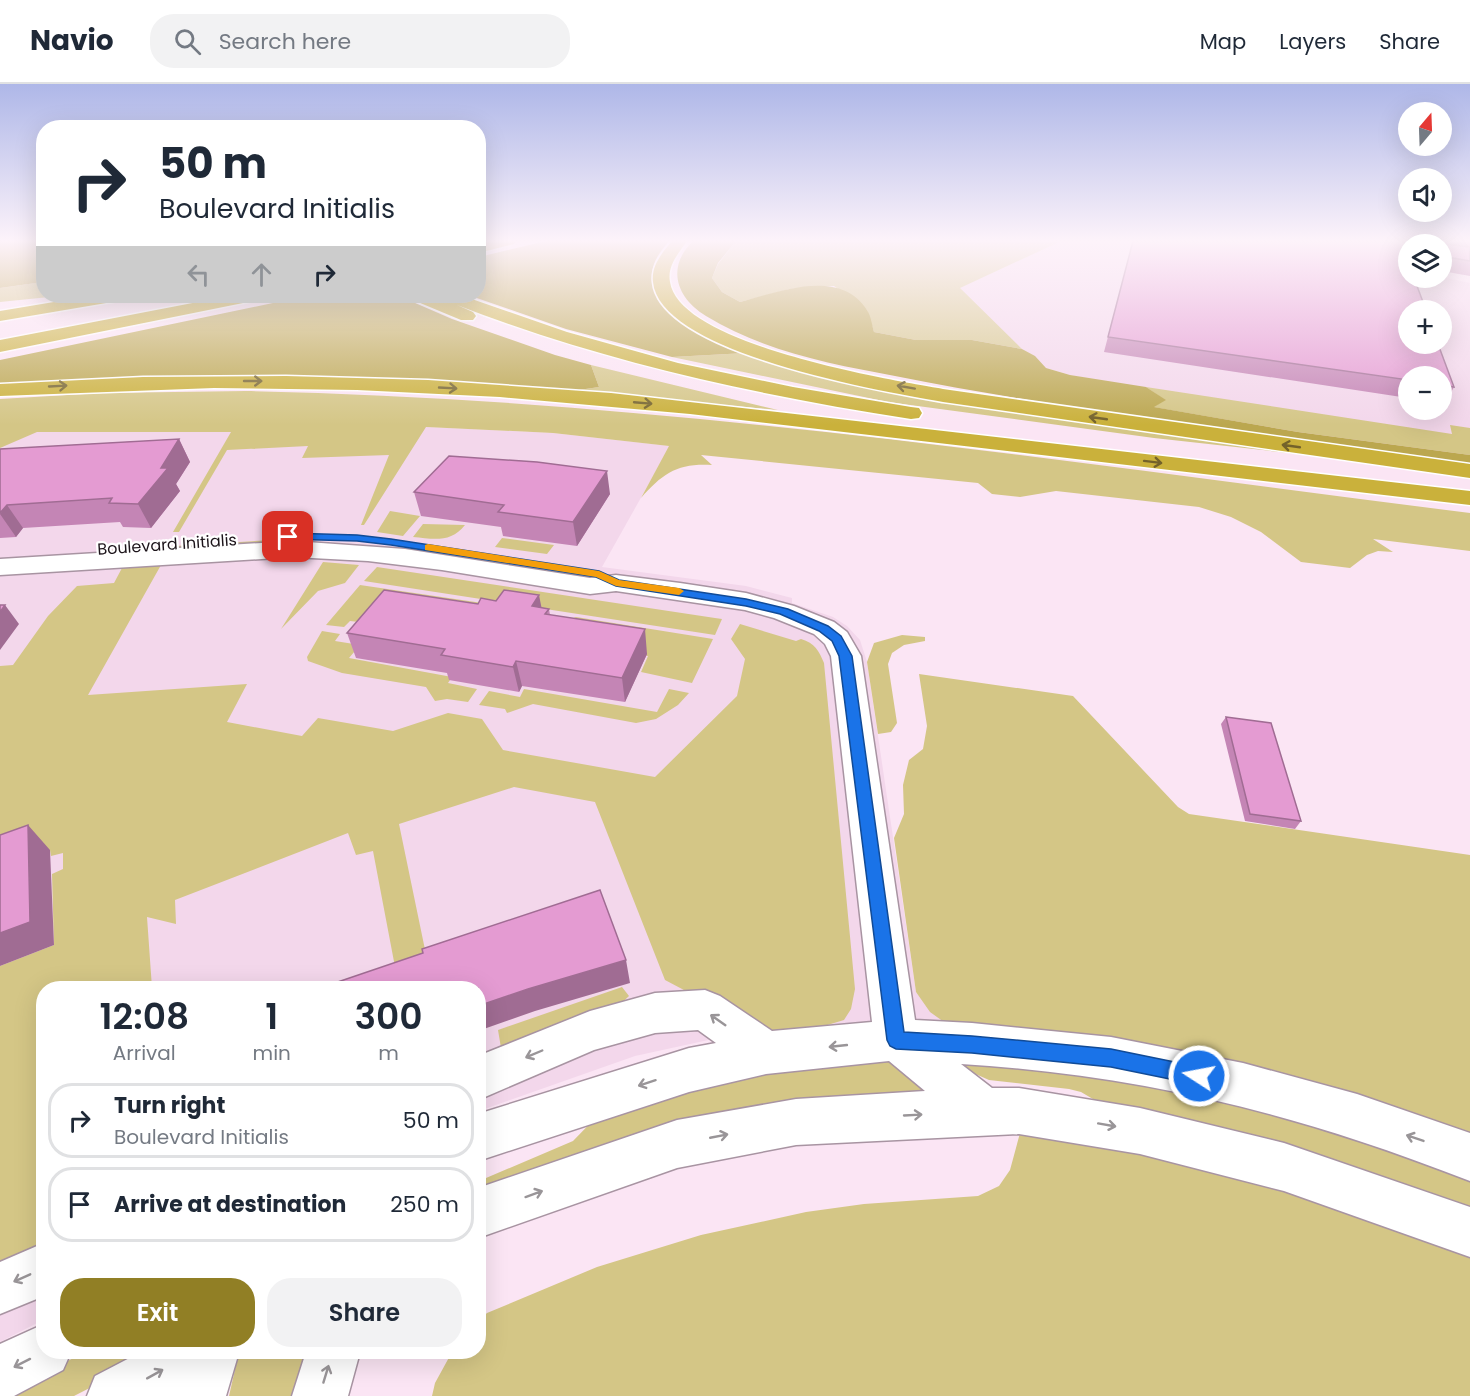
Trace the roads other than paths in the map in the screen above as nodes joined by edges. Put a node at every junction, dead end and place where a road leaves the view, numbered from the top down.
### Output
1 (33, 302) edge
2 (672, 302) edge
3 (77, 303) edge
4 (130, 303) edge
5 (218, 303) edge
6 (436, 303) edge
7 (467, 303) edge
8 (0, 306) edge
9 (0, 316) edge
10 (0, 327) edge
11 (41, 339) junction
12 (0, 346) edge
13 (0, 352) edge
14 (0, 390) edge
15 (1074, 453) junction
16 (1470, 471) edge
17 (1470, 483) edge
18 (1470, 498) edge
19 (0, 554) edge
20 (0, 567) edge
21 (616, 583) junction
22 (896, 1040) junction
23 (766, 1053) junction
24 (486, 1075) edge
25 (984, 1111) junction
26 (486, 1135) edge
27 (1470, 1157) edge
28 (486, 1211) edge
29 (1470, 1232) edge
30 (36, 1272) edge
31 (0, 1288) edge
32 (36, 1356) edge
33 (182, 1359) edge
34 (210, 1359) edge
35 (331, 1359) edge
36 (0, 1374) edge
37 (115, 1396) edge
38 (198, 1396) edge
39 (320, 1396) edge

1 - 8 highway
16 -> 2 highway
3 - 9 highway
4 - 10 highway
5 - 11 highway
6 - 15 highway
7 - 17 highway
11 - 12 highway
11 - 13 highway
14 -> 15 highway
15 -> 18 highway
19 - 21 street, Boulevard Initialis
20 - 21 street, Boulevard Initialis
21 - 22 street, Boulevard Initialis
22 -> 23 street
22 - 25 street
27 -> 22 street
23 -> 24 street
23 -> 26 street
28 -> 25 street
25 -> 29 street
30 -> 31 street
32 -> 36 street
37 -> 33 street
34 - 38 street
39 -> 35 street

